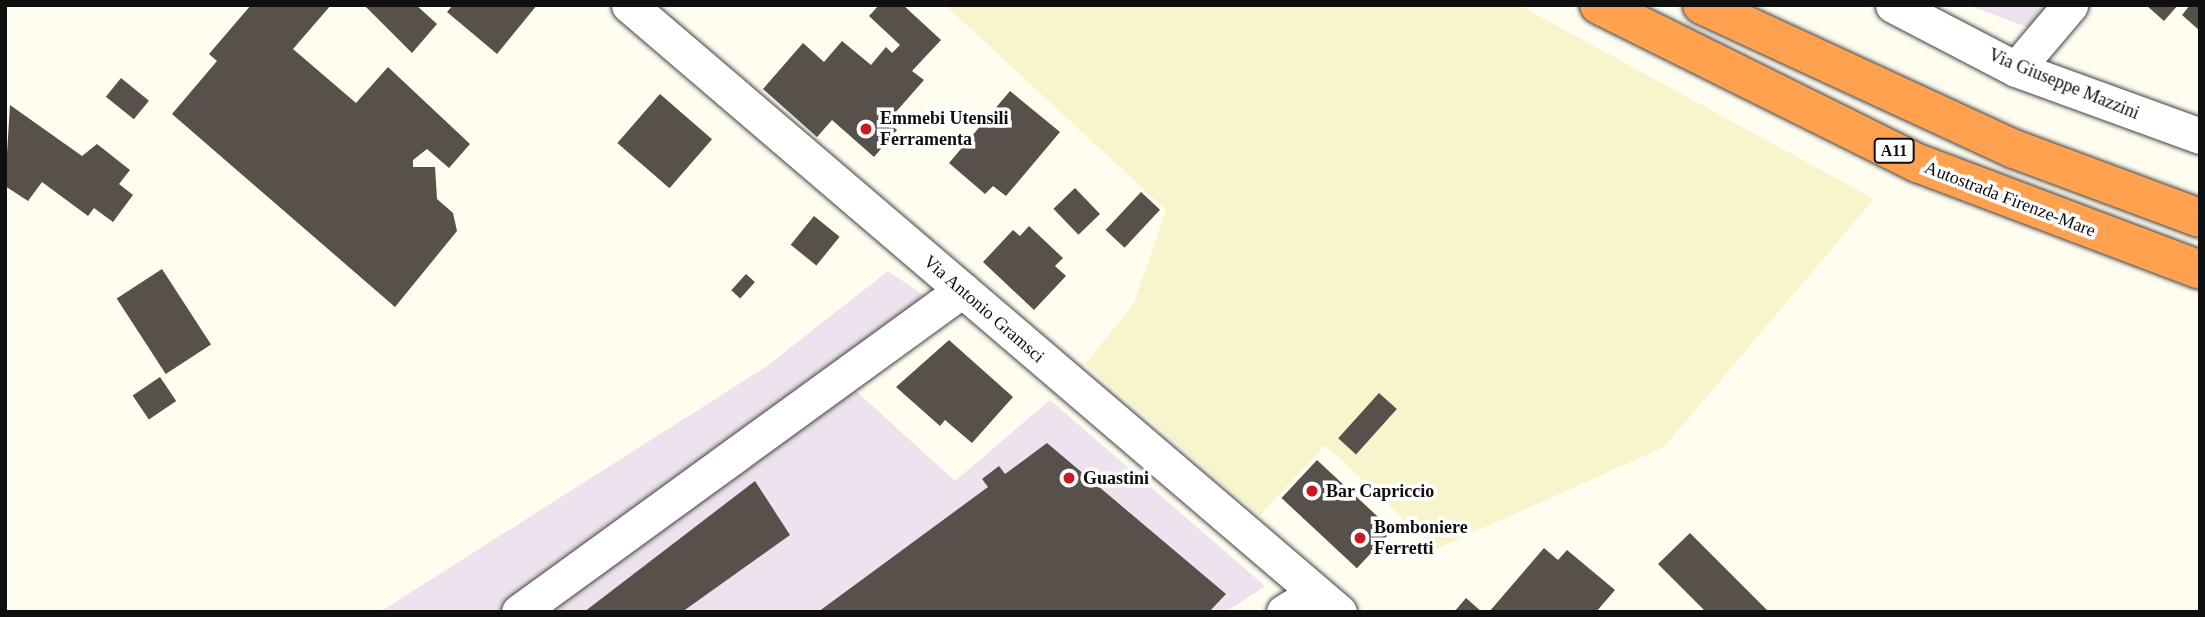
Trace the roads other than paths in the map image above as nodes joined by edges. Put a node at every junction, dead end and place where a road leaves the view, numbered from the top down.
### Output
1 (629, 5) edge
2 (1599, 5) edge
3 (1702, 5) edge
4 (1894, 5) edge
5 (2070, 5) edge
6 (2016, 69) junction
7 (2200, 136) edge
8 (2200, 218) edge
9 (2200, 271) edge
10 (962, 290) junction
11 (1327, 602) edge
12 (519, 612) edge
13 (1283, 612) edge

1 - 10 street, Via Antonio Gramsci
2 - 9 highway, Autostrada Firenze-Mare / A11
3 - 8 highway
4 - 6 street, Via Giuseppe Mazzini
5 - 6 street
6 - 7 street, Via Giuseppe Mazzini
10 - 11 street, Via Antonio Gramsci
10 - 12 street
11 - 13 street

